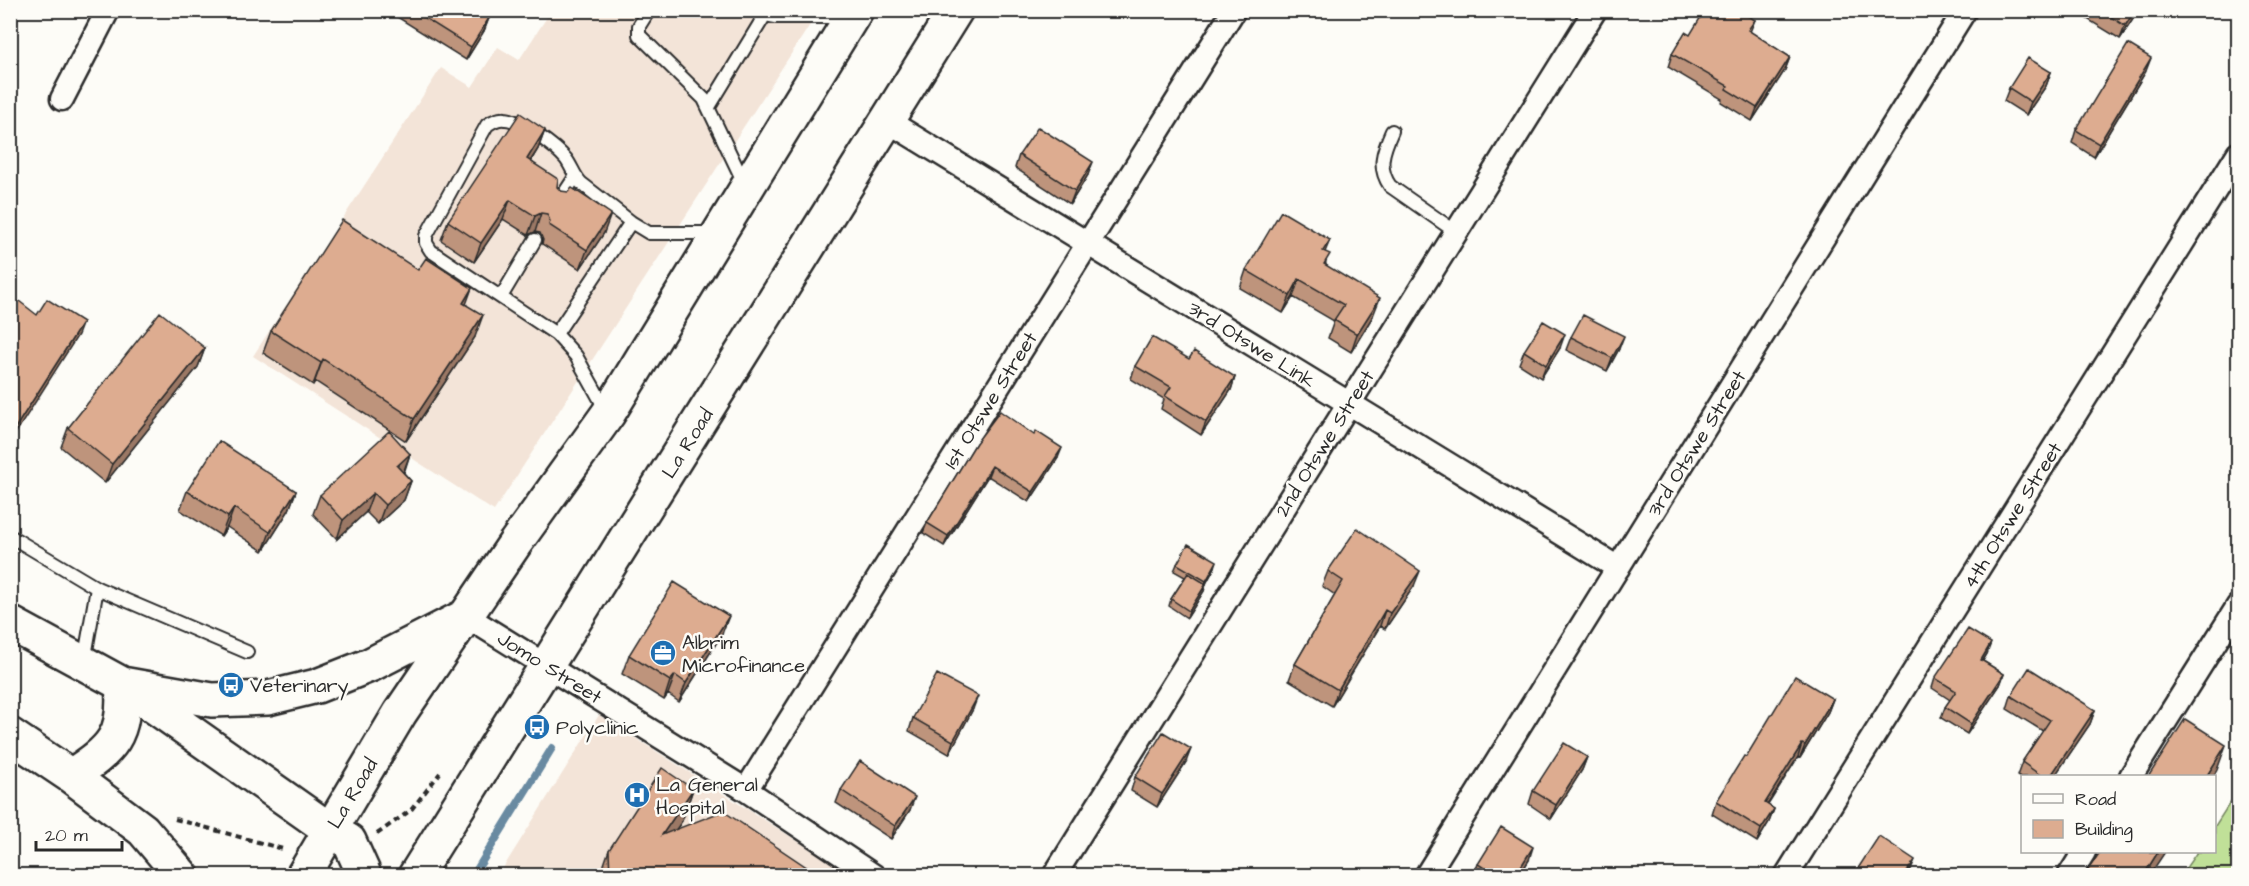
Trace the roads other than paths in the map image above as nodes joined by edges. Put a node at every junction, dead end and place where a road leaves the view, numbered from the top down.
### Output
1 (108, 10) edge
2 (649, 10) edge
3 (956, 10) edge
4 (1234, 10) edge
5 (1595, 10) edge
6 (761, 13) edge
7 (1959, 13) edge
8 (854, 14) edge
9 (62, 99) dead end
10 (709, 107) junction
11 (886, 120) junction
12 (1392, 131) dead end
13 (2238, 154) edge
14 (575, 177) junction
15 (746, 189) junction
16 (558, 203) edge
17 (631, 222) junction
18 (1456, 232) junction
19 (720, 233) junction
20 (535, 240) dead end
21 (1088, 243) junction
22 (501, 297) junction
23 (556, 334) junction
24 (1348, 403) junction
25 (608, 414) junction
26 (10, 536) edge
27 (1618, 568) junction
28 (97, 588) junction
29 (2238, 606) edge
30 (466, 616) junction
31 (10, 623) edge
32 (248, 652) dead end
33 (84, 663) junction
34 (547, 665) junction
35 (122, 684) junction
36 (10, 735) edge
37 (2132, 775) edge
38 (71, 776) junction
39 (746, 790) junction
40 (330, 830) junction
41 (2083, 853) edge
42 (182, 876) edge
43 (303, 876) edge
44 (363, 876) edge
45 (415, 876) edge
46 (874, 876) edge
47 (1054, 876) edge
48 (1426, 876) edge
49 (1786, 876) edge
50 (2069, 876) edge

1 - 9 street
2 - 10 lane
3 - 11 main road, La Road
4 - 21 street, 1st Otswe Street
5 - 18 street, 2nd Otswe Street
6 - 8 lane
6 - 10 lane
7 - 27 street, 3rd Otswe Street
8 - 15 main road, La Road
10 - 15 lane
11 - 21 street, 3rd Otswe Link
11 - 34 main road, La Road
12 - 18 lane
13 - 49 street, 4th Otswe Street
14 - 16 lane
14 - 17 lane
14 - 22 lane
15 - 19 main road, La Road
17 - 19 lane
17 - 23 lane
18 - 24 street, 2nd Otswe Street
19 - 25 main road, La Road
20 - 22 lane
21 - 24 street, 3rd Otswe Link
21 - 39 street, 1st Otswe Street
22 - 23 lane
23 - 25 lane
24 - 27 street, 3rd Otswe Link
24 - 47 street, 2nd Otswe Street
25 - 30 main road, La Road
26 - 28 lane
27 - 48 street, 3rd Otswe Street
28 - 32 lane
28 - 33 lane
29 - 37 street
30 - 34 street, Jomo Street
30 - 35 main road
30 - 40 main road, La Road
31 - 33 main road
33 - 35 main road
34 - 39 street, Jomo Street
34 - 45 main road, La Road
35 - 38 main road
35 - 40 main road
36 - 38 main road
38 - 42 main road
39 - 46 street, Jomo Street
40 - 43 main road, La Road
40 - 44 main road
41 - 50 street

